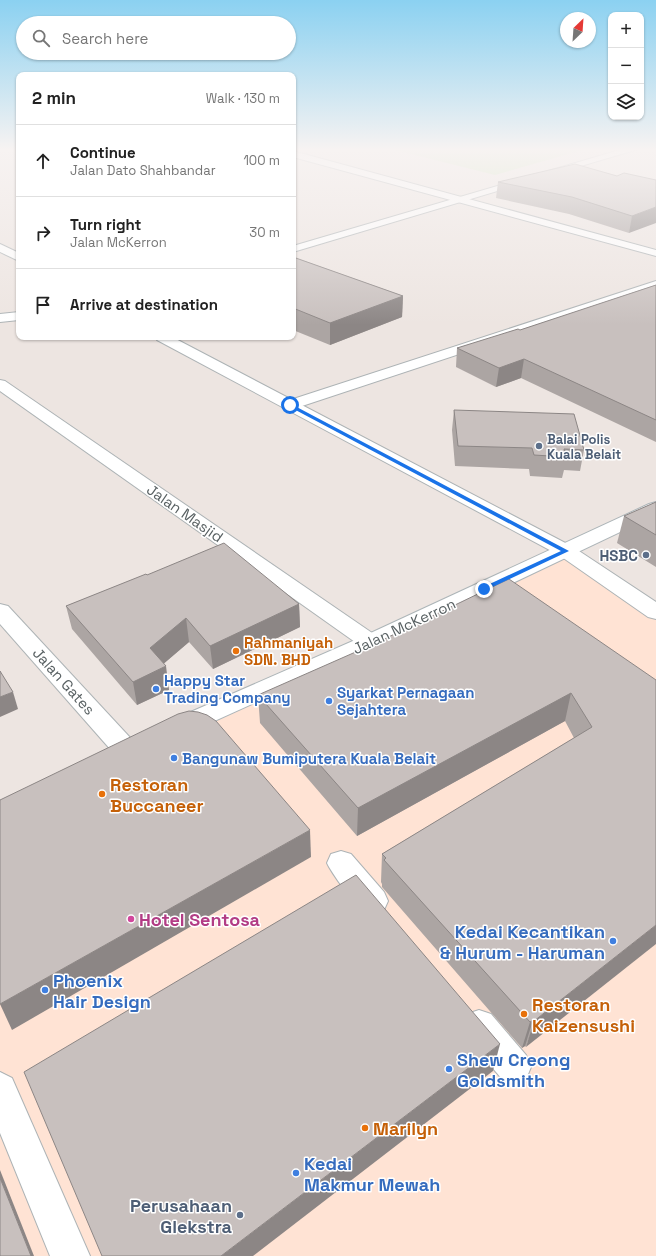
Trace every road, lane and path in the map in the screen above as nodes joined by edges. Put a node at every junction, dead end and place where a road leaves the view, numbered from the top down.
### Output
1 (435, 208) edge
2 (489, 208) edge
3 (0, 247) edge
4 (296, 248) edge
5 (656, 253) edge
6 (16, 256) edge
7 (656, 284) edge
8 (16, 316) edge
9 (0, 318) edge
10 (168, 340) edge
11 (0, 384) edge
12 (290, 405) junction
13 (656, 508) edge
14 (566, 551) junction
15 (0, 611) edge
16 (656, 612) edge
17 (370, 642) junction
18 (127, 751) junction
19 (106, 761) edge
20 (341, 863) dead end
21 (392, 923) edge
22 (463, 1007) edge
23 (514, 1067) dead end
24 (0, 1090) edge
25 (70, 1256) edge

1 - 4 street
2 - 5 street
3 - 6 street
7 - 12 street
8 - 9 street
10 - 12 street
11 - 17 street, Jalan Masjid
12 - 14 street
13 - 14 street, Jalan McKerron
14 - 16 street
14 - 17 street, Jalan McKerron
15 - 18 street, Jalan Gates
17 - 18 street, Jalan McKerron
18 - 19 street, Jalan McKerron
20 - 21 street
22 - 23 street
24 - 25 street

